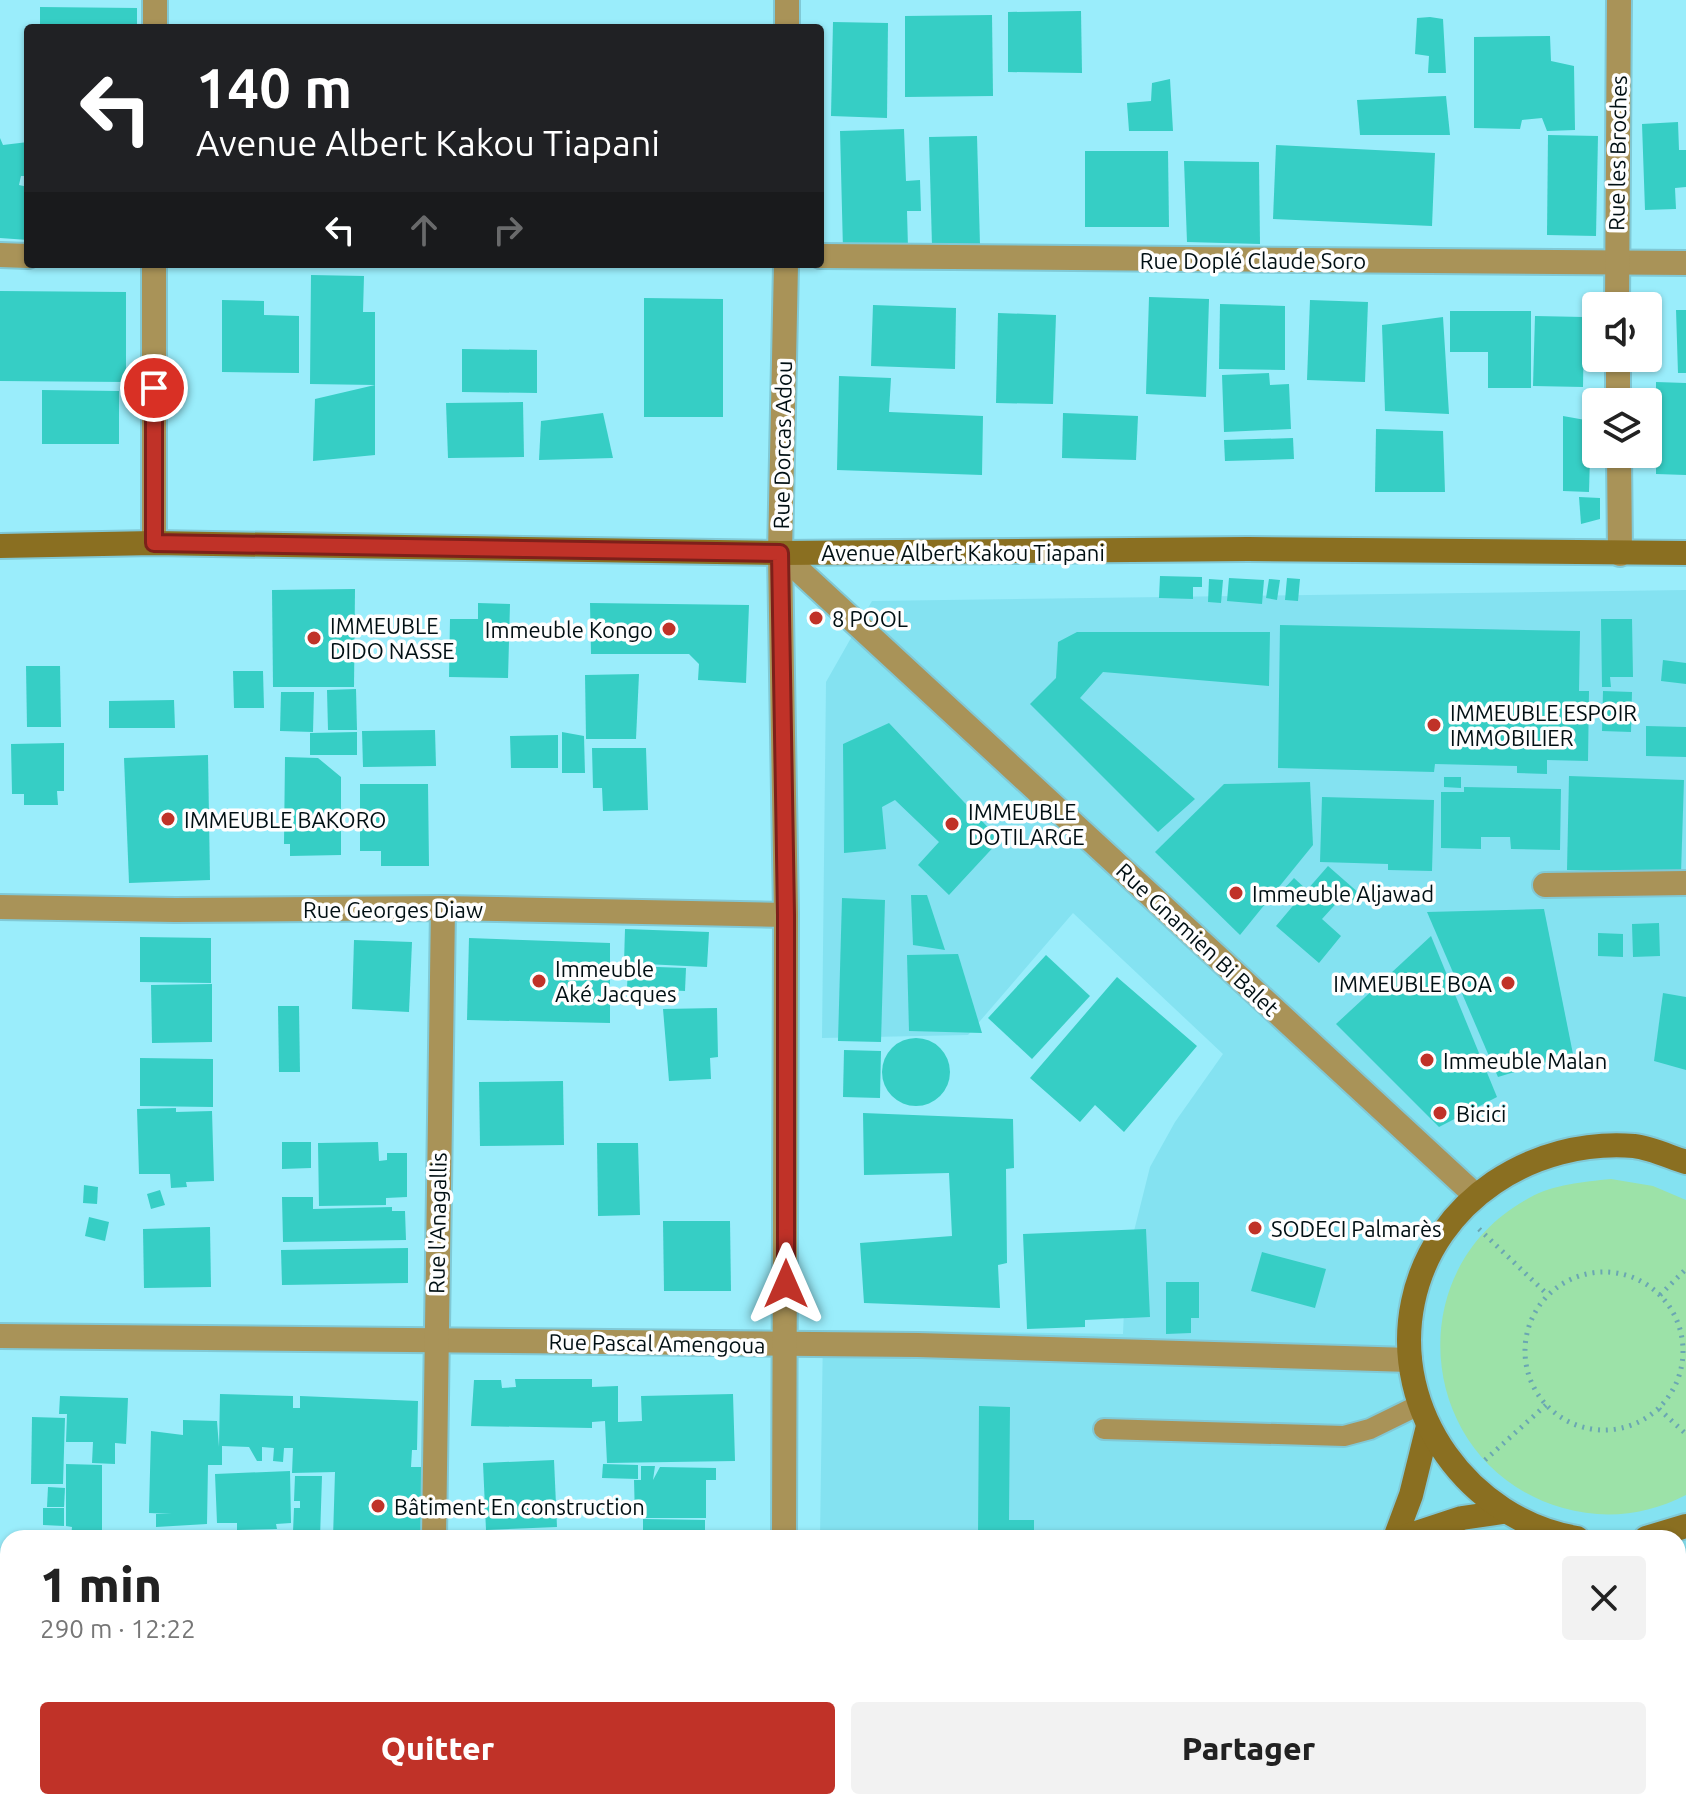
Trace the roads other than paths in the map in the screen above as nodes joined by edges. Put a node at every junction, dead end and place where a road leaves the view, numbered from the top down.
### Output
1 (155, 0) edge
2 (787, 0) edge
3 (1619, 0) edge
4 (155, 24) edge
5 (787, 24) edge
6 (0, 255) edge
7 (24, 256) edge
8 (824, 256) edge
9 (1616, 263) junction
10 (1686, 263) edge
11 (154, 268) edge
12 (786, 268) edge
13 (1617, 292) edge
14 (1619, 468) edge
15 (154, 543) junction
16 (0, 546) edge
17 (780, 553) junction
18 (1686, 553) edge
19 (1620, 554) junction
20 (1686, 883) edge
21 (1545, 885) dead end
22 (0, 907) edge
23 (443, 908) junction
24 (786, 915) junction
25 (1686, 1162) edge
26 (1468, 1204) junction
27 (0, 1336) edge
28 (435, 1339) junction
29 (786, 1346) junction
30 (1410, 1360) junction
31 (1424, 1415) junction
32 (1104, 1429) dead end
33 (1503, 1512) junction
34 (434, 1530) edge
35 (784, 1530) edge
36 (1398, 1530) edge
37 (1425, 1530) edge
38 (1542, 1530) edge

1 - 4 street
2 - 5 street
3 - 9 street, Rue les Broches
6 - 7 street
8 - 9 street, Rue Doplé Claude Soro
9 - 10 street, Rue Doplé Claude Soro
9 - 13 street, Rue les Broches
11 - 15 street
12 - 17 street, Rue Dorcas Adou
14 - 19 street
15 - 16 street, Avenue Albert Kakou Tiapani
15 - 17 street, Avenue Albert Kakou Tiapani
17 - 19 street, Avenue Albert Kakou Tiapani
17 - 24 street, Rue Dorcas Adou
17 - 26 street, Rue Gnamien Bi Balet
18 - 19 street, Avenue Albert Kakou Tiapani
20 - 21 street
22 - 23 street, Rue Georges Diaw
23 - 24 street, Rue Georges Diaw
23 - 28 street, Rue l'Anagallis
24 - 29 street, Rue Dorcas Adou
25 - 26 street
26 - 30 street
27 - 28 street, Rue Pascal Amengoua
28 - 29 street, Rue Pascal Amengoua
28 - 34 street, Rue l'Anagallis
29 - 30 street, Rue Pascal Amengoua
29 - 35 street, Rue Dorcas Adou
30 - 31 street
31 - 32 lane
31 - 33 street
31 - 36 street
33 - 37 street
33 - 38 street

